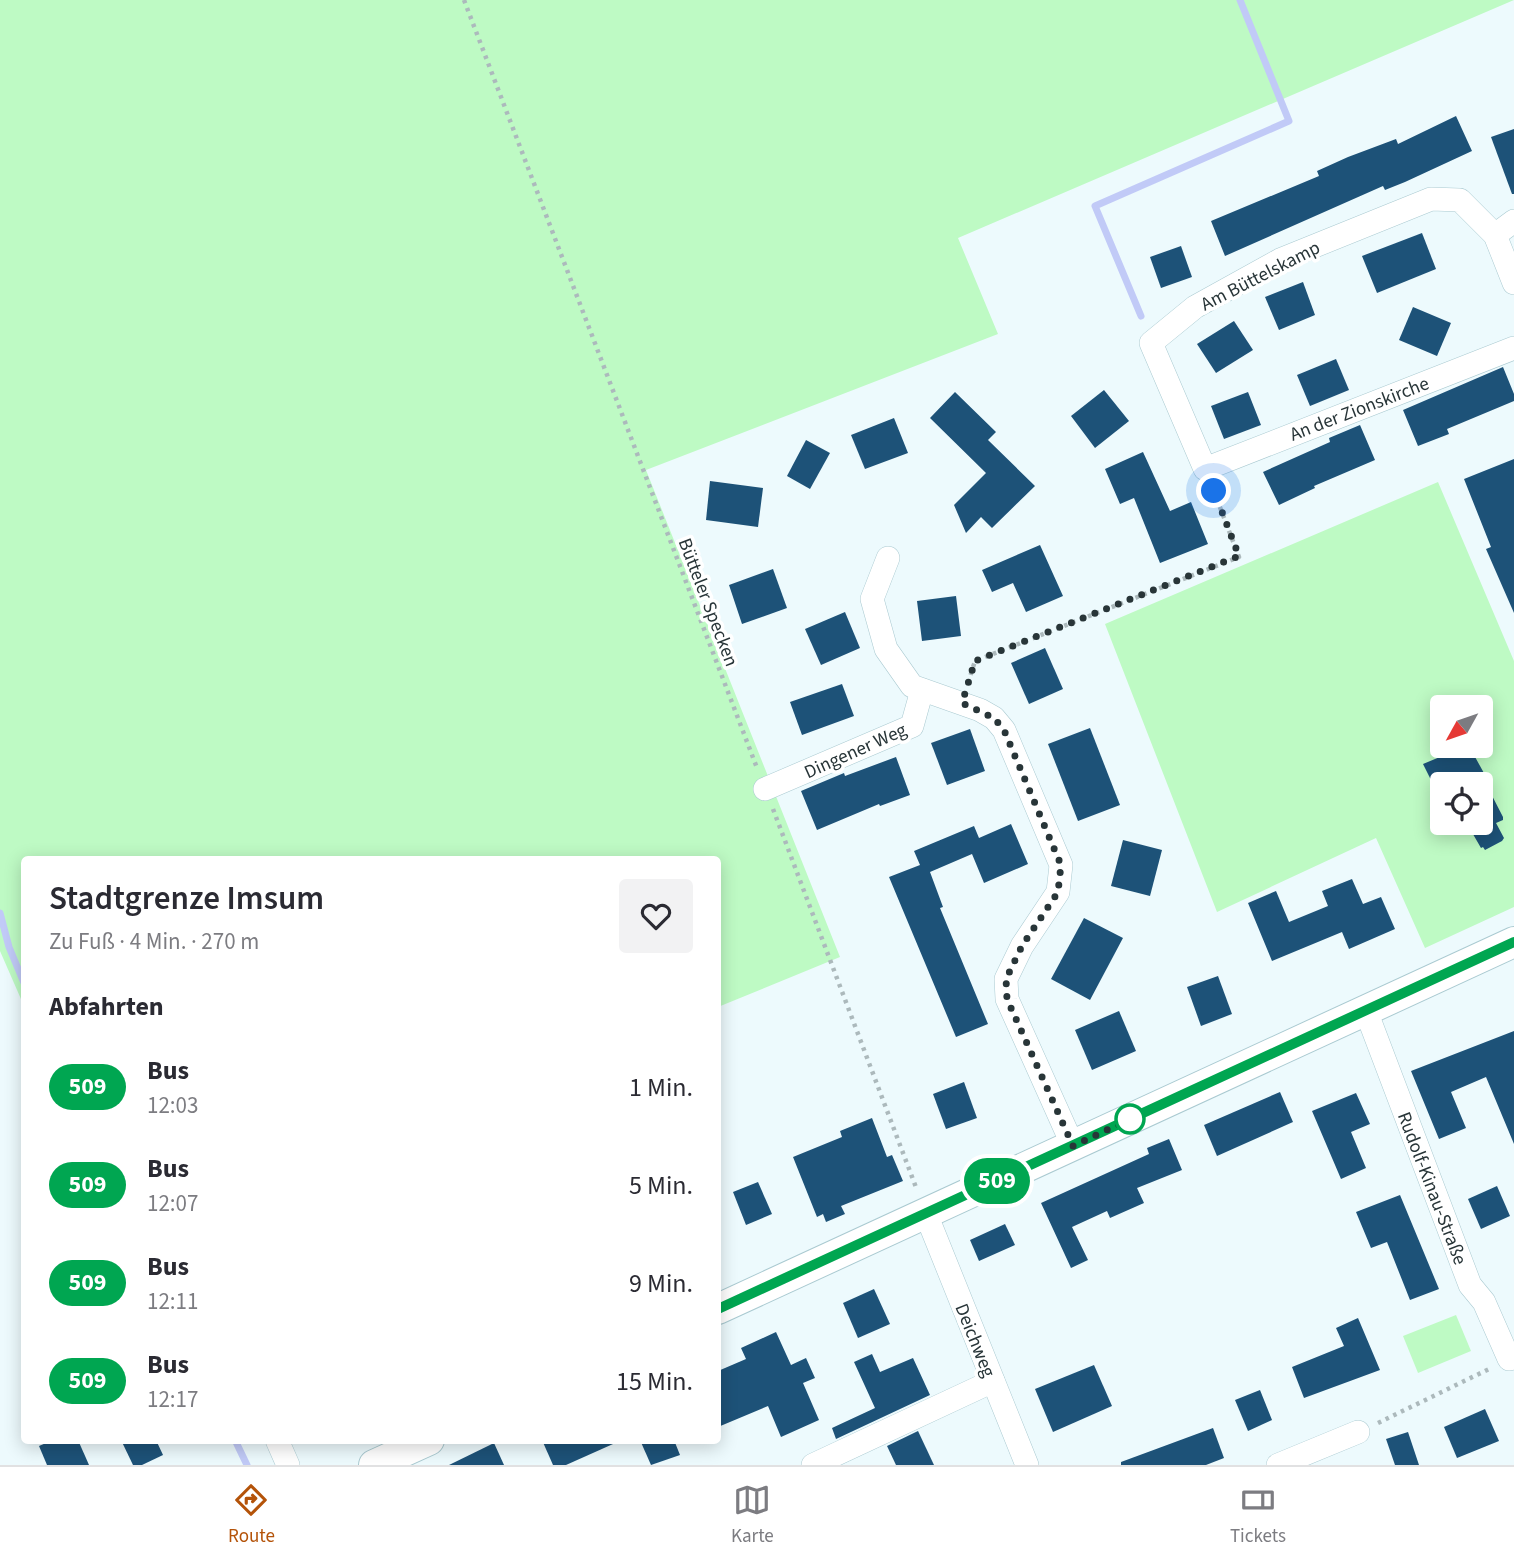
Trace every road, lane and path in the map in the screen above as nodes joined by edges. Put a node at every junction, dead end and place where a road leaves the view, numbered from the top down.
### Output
1 (464, 0) edge
2 (1514, 220) edge
3 (1495, 235) junction
4 (1514, 283) edge
5 (1514, 348) edge
6 (1205, 469) junction
7 (888, 558) dead end
8 (922, 690) junction
9 (962, 703) junction
10 (765, 789) junction
11 (1514, 942) edge
12 (1366, 1011) junction
13 (1073, 1146) junction
14 (924, 1215) junction
15 (721, 1308) edge
16 (1512, 1365) edge
17 (993, 1381) junction
18 (1358, 1432) joint
19 (279, 1444) edge
20 (420, 1444) edge
21 (288, 1465) edge
22 (374, 1465) edge
23 (813, 1465) edge
24 (1027, 1465) edge
25 (1278, 1465) edge

1 - 10 path, Bütteler Specken
2 - 3 street
3 - 4 street
3 - 6 street, Am Büttelskamp
5 - 6 street, An der Zionskirche
6 - 9 path
7 - 8 street
8 - 9 street
8 - 10 street, Dingener Weg
9 - 13 street
10 - 14 path, Bütteler Specken
11 - 12 main road
12 - 13 main road
12 - 16 street, Rudolf-Kinau-Straße
13 - 14 main road
14 - 15 main road
14 - 17 street, Deichweg
16 - 18 path
17 - 23 street
17 - 24 street, Deichweg
18 - 25 street
19 - 21 street
20 - 22 main road

